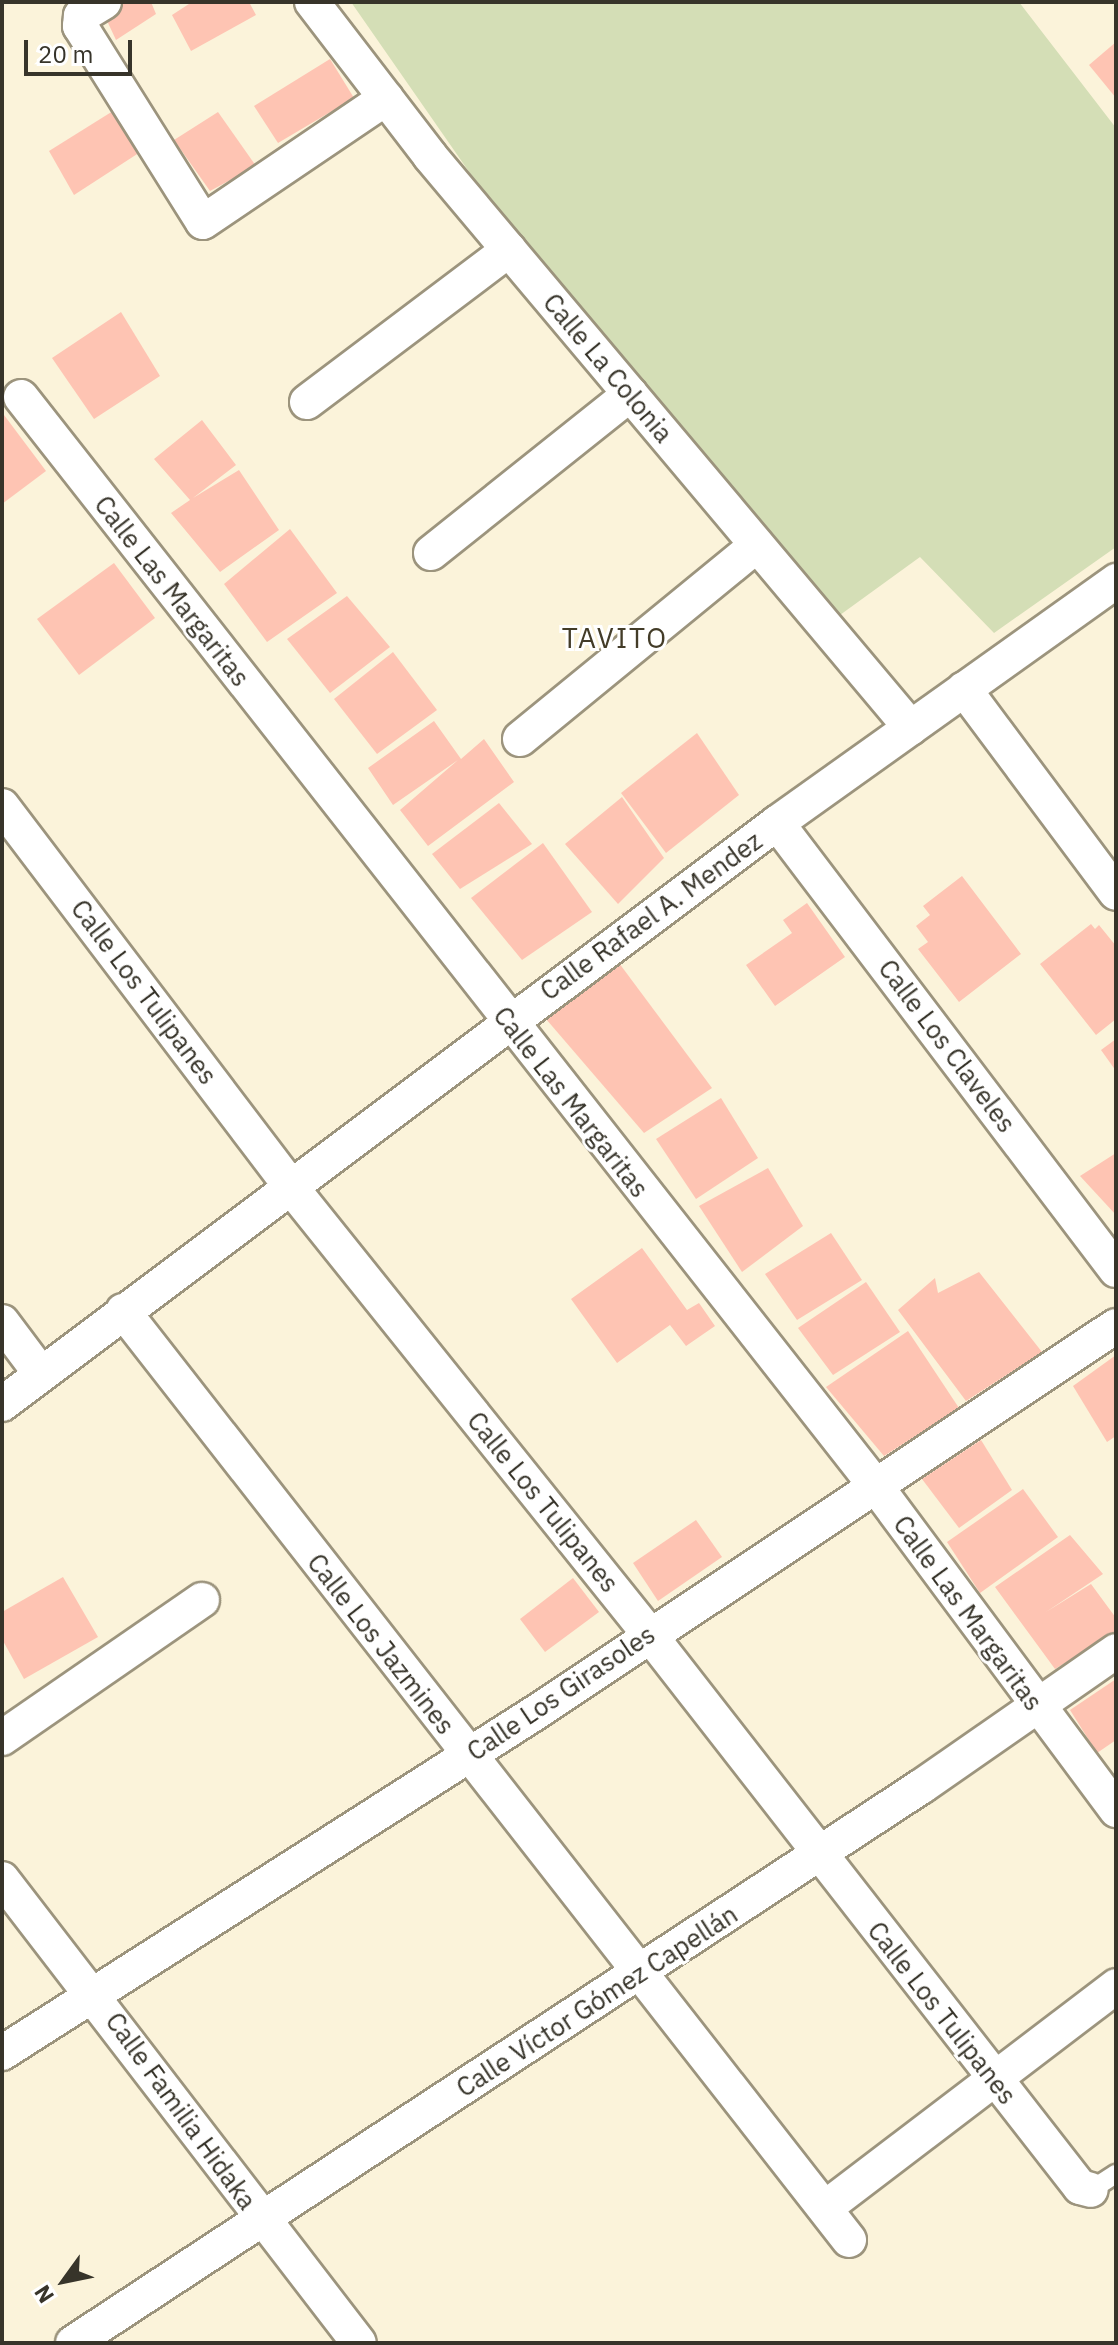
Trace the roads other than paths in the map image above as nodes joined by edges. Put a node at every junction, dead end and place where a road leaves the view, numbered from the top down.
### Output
1 (104, 2) edge
2 (312, 2) edge
3 (386, 98) junction
4 (509, 250) junction
5 (630, 394) junction
6 (21, 397) dead end
7 (307, 402) dead end
8 (757, 545) junction
9 (431, 553) dead end
10 (1116, 581) edge
11 (964, 689) junction
12 (911, 728) junction
13 (520, 739) dead end
14 (2, 806) edge
15 (777, 823) junction
16 (1116, 893) edge
17 (508, 1022) junction
18 (290, 1186) junction
19 (1116, 1270) edge
20 (123, 1311) junction
21 (2, 1322) edge
22 (1116, 1326) edge
23 (41, 1374) junction
24 (2, 1404) edge
25 (875, 1485) junction
26 (202, 1600) dead end
27 (649, 1634) junction
28 (1116, 1651) edge
29 (1036, 1707) junction
30 (2, 1738) edge
31 (468, 1755) junction
32 (1116, 1810) edge
33 (819, 1854) junction
34 (2, 1879) edge
35 (640, 1973) junction
36 (1116, 1986) edge
37 (95, 1994) junction
38 (2, 2053) edge
39 (994, 2080) junction
40 (1104, 2182) edge
41 (825, 2208) junction
42 (262, 2221) junction
43 (849, 2240) dead end
44 (73, 2343) edge
45 (359, 2343) edge

1 - 3 street
2 - 3 street, Calle La Colonia
3 - 4 street, Calle La Colonia
4 - 5 street, Calle La Colonia
4 - 7 street
5 - 8 street, Calle La Colonia
5 - 9 street
6 - 17 street, Calle Las Margaritas
8 - 12 street, Calle La Colonia
8 - 13 street
10 - 11 street, Calle Rafael A. Mendez
11 - 12 street, Calle Rafael A. Mendez
11 - 16 street
12 - 15 street, Calle Rafael A. Mendez
14 - 18 street, Calle Los Tulipanes
15 - 17 street, Calle Rafael A. Mendez
15 - 19 street, Calle Los Claveles
17 - 18 street, Calle Rafael A. Mendez
17 - 25 street, Calle Las Margaritas
18 - 20 street, Calle Rafael A. Mendez
18 - 27 street, Calle Los Tulipanes
20 - 23 street, Calle Rafael A. Mendez
20 - 31 street, Calle Los Jazmines
21 - 23 street
22 - 25 street, Calle Los Girasoles
23 - 24 street, Calle Rafael A. Mendez
25 - 27 street, Calle Los Girasoles
25 - 29 street, Calle Las Margaritas
26 - 30 street
27 - 31 street, Calle Los Girasoles
27 - 33 street, Calle Los Tulipanes
28 - 29 street, Calle Víctor Gómez Capellán
29 - 32 street, Calle Las Margaritas
29 - 33 street, Calle Víctor Gómez Capellán
31 - 35 street, Calle Los Jazmines
31 - 37 street, Calle Los Girasoles
33 - 35 street, Calle Víctor Gómez Capellán
33 - 39 street, Calle Los Tulipanes
34 - 37 street, Calle Familia Hidaka
35 - 41 street, Calle Los Jazmines
35 - 42 street, Calle Víctor Gómez Capellán
36 - 39 street
37 - 38 street, Calle Los Girasoles
37 - 42 street, Calle Familia Hidaka
39 - 40 street, Calle Los Tulipanes
39 - 41 street
41 - 43 street, Calle Los Jazmines
42 - 44 street, Calle Víctor Gómez Capellán
42 - 45 street, Calle Familia Hidaka

